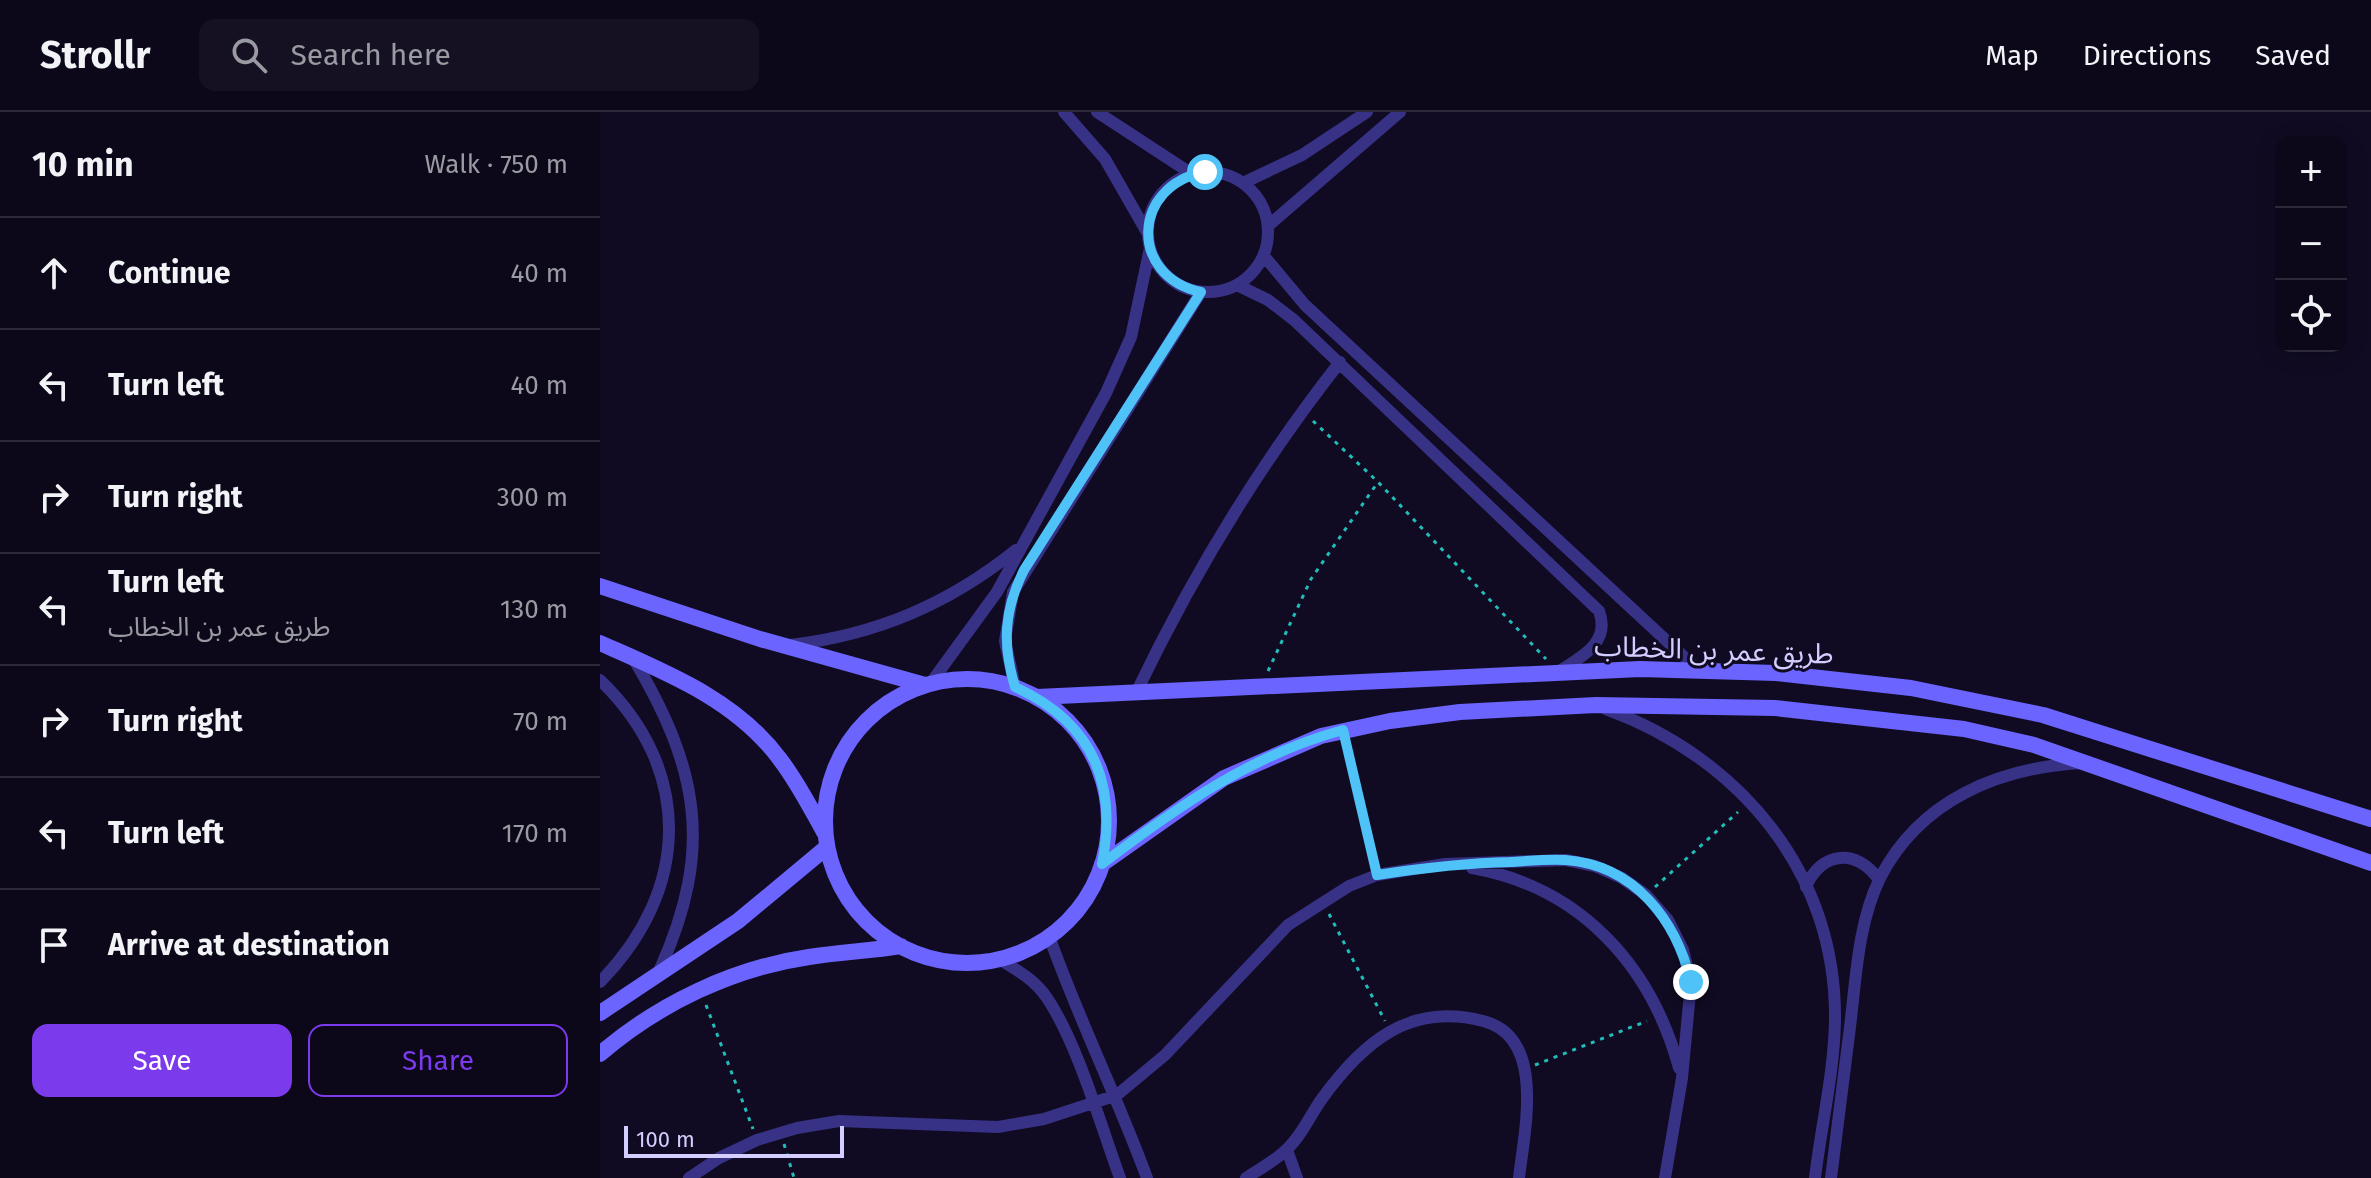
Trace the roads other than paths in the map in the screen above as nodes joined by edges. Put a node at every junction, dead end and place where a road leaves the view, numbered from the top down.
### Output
1 (1064, 112) edge
2 (1097, 112) edge
3 (1367, 112) edge
4 (1400, 112) edge
5 (1192, 174) junction
6 (1243, 183) junction
7 (1268, 226) junction
8 (1148, 234) junction
9 (1150, 248) junction
10 (1264, 256) junction
11 (1237, 285) junction
12 (1201, 292) junction
13 (1340, 362) junction
14 (1022, 545) junction
15 (600, 586) edge
16 (600, 643) edge
17 (787, 646) junction
18 (633, 658) junction
19 (1698, 670) junction
20 (1558, 672) junction
21 (600, 680) edge
22 (928, 684) junction
23 (1015, 687) junction
24 (1136, 693) junction
25 (1037, 697) junction
26 (1596, 705) junction
27 (2086, 763) junction
28 (2371, 819) edge
29 (826, 840) junction
30 (2371, 863) edge
31 (1102, 864) junction
32 (1445, 864) junction
33 (1879, 880) junction
34 (1806, 887) junction
35 (1049, 936) junction
36 (901, 946) junction
37 (999, 959) junction
38 (660, 969) junction
39 (600, 982) edge
40 (600, 1013) edge
41 (600, 1054) edge
42 (1682, 1078) junction
43 (1117, 1095) junction
44 (1092, 1102) junction
45 (1287, 1150) junction
46 (1667, 1176) edge
47 (689, 1178) edge
48 (1120, 1178) edge
49 (1147, 1178) edge
50 (1246, 1178) edge
51 (1297, 1178) edge
52 (1519, 1178) edge
53 (1815, 1178) edge
54 (1831, 1178) edge

1 - 8 street
2 - 5 street
3 - 6 street
4 - 7 street
5 - 6 street
5 - 8 street
6 - 7 street
7 - 10 street
8 - 9 street
9 - 12 street
9 - 14 street
10 - 11 street
10 - 19 street
11 - 12 street
11 - 13 street
12 - 23 street
13 - 20 street
13 - 24 street
14 - 17 street
14 - 22 street
15 - 17 street
16 - 18 street
17 - 22 street
18 - 29 street
18 - 38 street
19 - 20 street, طريق عمر بن الخطاب
19 - 28 street, طريق عمر بن الخطاب
20 - 24 street, طريق عمر بن الخطاب
21 - 39 street
22 - 23 street
22 - 29 street
23 - 25 street
24 - 25 street, طريق عمر بن الخطاب
25 - 31 street
26 - 27 street, طريق عمر بن الخطاب
26 - 31 street, طريق عمر بن الخطاب
26 - 34 street
27 - 30 street, طريق عمر بن الخطاب
27 - 33 street
29 - 36 street
29 - 38 street
31 - 35 street
32 - 42 street
32 - 42 street
32 - 43 street
33 - 34 street
33 - 54 street
34 - 53 street
35 - 37 street
35 - 43 street
36 - 37 street
36 - 41 street
37 - 44 street
38 - 40 street
42 - 46 street
43 - 44 street
43 - 49 street
44 - 47 street
44 - 48 street
45 - 50 street
45 - 51 street
45 - 52 street

